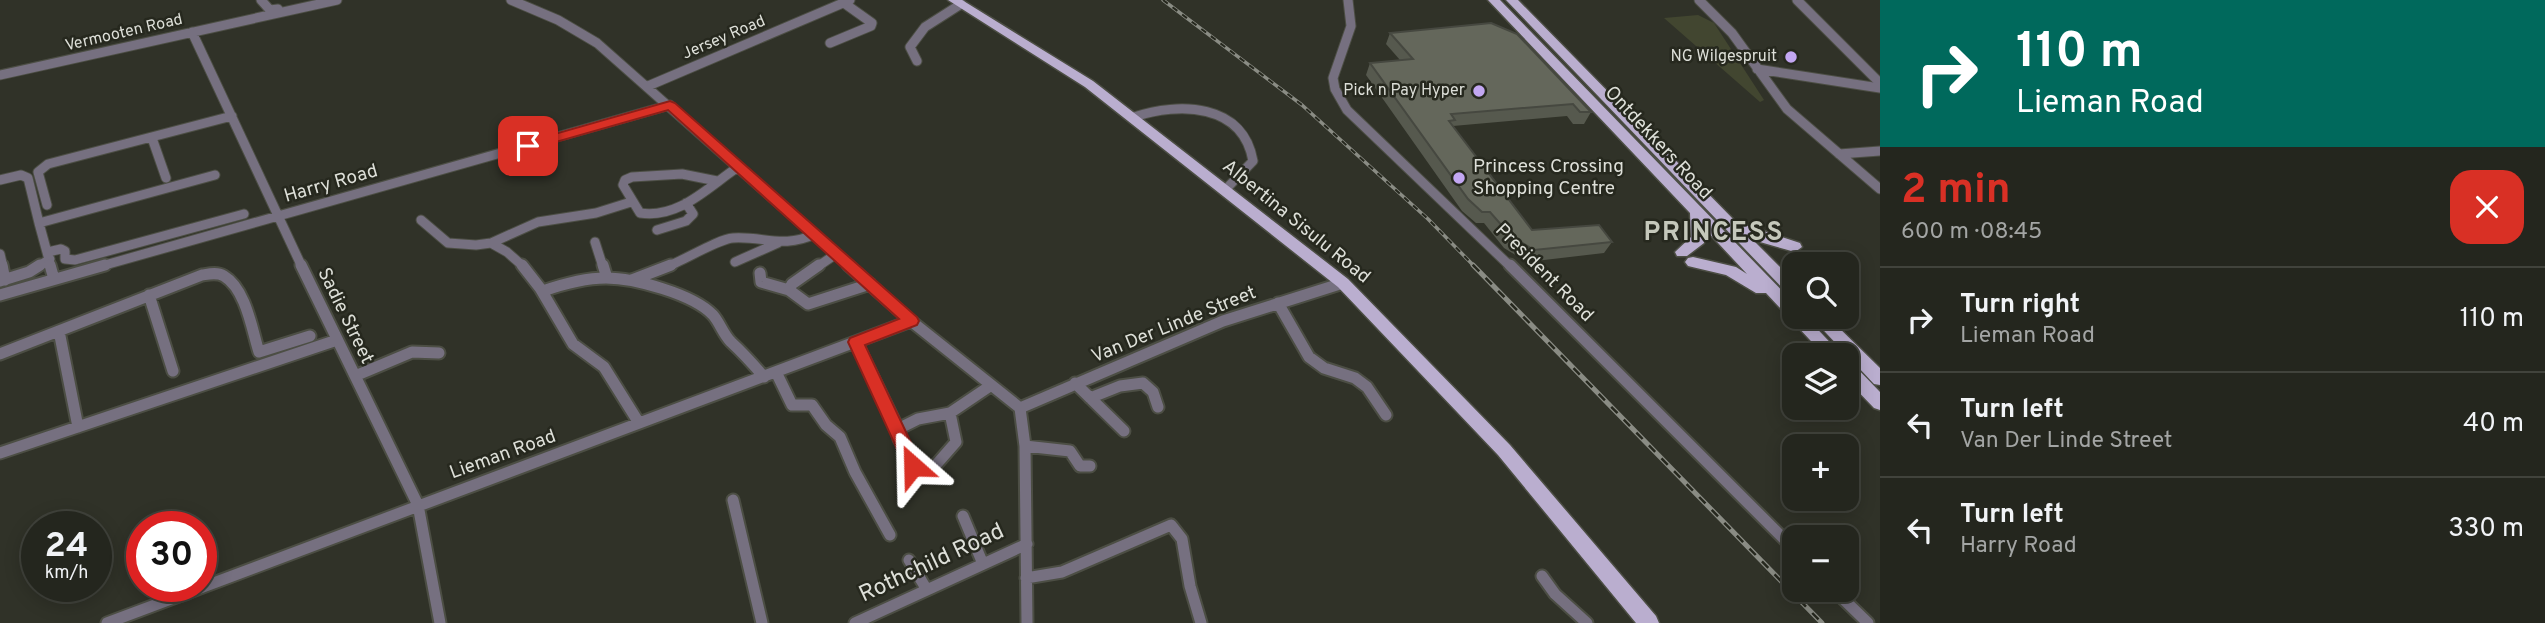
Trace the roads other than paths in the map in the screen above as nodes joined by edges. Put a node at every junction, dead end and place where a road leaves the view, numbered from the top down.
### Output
1 (261, 0) edge
2 (318, 0) edge
3 (337, 0) edge
4 (512, 0) edge
5 (1348, 0) edge
6 (1494, 0) edge
7 (1512, 0) edge
8 (1699, 0) edge
9 (1797, 0) edge
10 (847, 1) edge
11 (958, 2) edge
12 (192, 32) junction
13 (830, 43) dead end
14 (917, 61) dead end
15 (1757, 69) junction
16 (0, 75) edge
17 (1880, 85) edge
18 (648, 86) junction
19 (670, 105) junction
20 (232, 116) junction
21 (1134, 117) junction
22 (152, 138) junction
23 (1880, 151) edge
24 (1839, 154) junction
25 (738, 167) junction
26 (215, 175) dead end
27 (166, 178) dead end
28 (0, 180) edge
29 (717, 181) junction
30 (1226, 189) junction
31 (1880, 189) edge
32 (631, 202) junction
33 (686, 203) junction
34 (47, 205) dead end
35 (243, 214) dead end
36 (1696, 214) junction
37 (277, 218) junction
38 (421, 220) dead end
39 (1725, 220) junction
40 (39, 223) junction
41 (657, 230) dead end
42 (815, 234) junction
43 (594, 242) dead end
44 (491, 243) junction
45 (778, 243) junction
46 (1795, 247) dead end
47 (0, 254) edge
48 (836, 254) junction
49 (50, 258) junction
50 (735, 262) dead end
51 (760, 273) dead end
52 (607, 278) junction
53 (54, 279) junction
54 (3, 281) edge
55 (629, 281) junction
56 (1343, 283) junction
57 (870, 284) junction
58 (543, 290) junction
59 (789, 290) junction
60 (1782, 293) edge
61 (0, 295) edge
62 (149, 295) junction
63 (1782, 296) edge
64 (1782, 301) edge
65 (1278, 303) junction
66 (911, 321) junction
67 (1812, 329) edge
68 (1831, 329) edge
69 (59, 331) junction
70 (310, 336) dead end
71 (337, 340) junction
72 (856, 342) junction
73 (1824, 343) edge
74 (439, 353) dead end
75 (0, 354) edge
76 (173, 371) dead end
77 (770, 374) junction
78 (355, 376) junction
79 (1880, 379) edge
80 (1859, 381) edge
81 (1075, 383) junction
82 (990, 386) junction
83 (1090, 398) junction
84 (1880, 403) edge
85 (1158, 407) dead end
86 (1020, 408) junction
87 (950, 413) junction
88 (1385, 415) dead end
89 (639, 423) junction
90 (78, 427) junction
91 (1124, 431) dead end
92 (899, 432) junction
93 (1025, 446) junction
94 (0, 453) edge
95 (1090, 466) dead end
96 (733, 500) dead end
97 (418, 505) junction
98 (963, 516) dead end
99 (890, 535) dead end
100 (1782, 537) edge
101 (1027, 544) junction
102 (909, 560) dead end
103 (983, 564) junction
104 (1542, 576) dead end
105 (1026, 578) junction
106 (927, 590) junction
107 (1846, 602) edge
108 (107, 623) edge
109 (440, 623) edge
110 (762, 623) edge
111 (855, 623) edge
112 (1027, 623) edge
113 (1201, 623) edge
114 (1587, 623) edge
115 (1649, 623) edge
116 (1868, 623) edge

1 - 2 street
3 - 12 street, Vermooten Road
4 - 18 street
5 - 100 street, President Road
6 - 36 main road, Ontdekkers Road
7 - 39 main road, Ontdekkers Road
8 - 15 street
9 - 17 street
10 - 13 street
10 - 18 street, Jersey Road
11 - 14 street
11 - 21 main road, Albertina Sisulu Road
12 - 16 street, Vermooten Road
12 - 20 street, Sadie Street
15 - 17 street
15 - 24 street
18 - 19 street
19 - 25 street
19 - 37 street, Harry Road
20 - 22 street
20 - 37 street, Sadie Street
21 - 30 main road, Albertina Sisulu Road
21 - 30 street
22 - 27 street
22 - 34 street
23 - 24 street
24 - 31 street
25 - 29 street
25 - 42 street
26 - 40 street
28 - 40 street
29 - 32 street
29 - 33 street
30 - 56 main road, Albertina Sisulu Road
32 - 33 street
32 - 44 street
33 - 41 street
35 - 49 street
36 - 63 main road, Ontdekkers Road
36 - 64 main road
37 - 53 street, Harry Road
37 - 71 street, Sadie Street
38 - 44 street
39 - 46 main road
39 - 60 main road, Ontdekkers Road
40 - 49 street
42 - 45 street
42 - 48 street
43 - 52 street
44 - 58 street
45 - 50 street
45 - 55 street
47 - 54 street
48 - 57 street
48 - 59 street
49 - 53 street
49 - 54 street
51 - 59 street
52 - 55 street
52 - 58 street
53 - 61 street, Harry Road
55 - 77 street
56 - 65 street, Van Der Linde Street
56 - 115 main road, Albertina Sisulu Road
57 - 59 street
57 - 66 street
58 - 89 street
62 - 69 street
62 - 70 street
62 - 76 street
65 - 81 street, Van Der Linde Street
65 - 88 street
66 - 72 street, Lieman Road
66 - 82 street
67 - 73 main road, Ontdekkers Road
68 - 79 main road
69 - 75 street
69 - 90 street
71 - 78 street, Sadie Street
71 - 90 street
72 - 77 street, Lieman Road
72 - 92 street
74 - 78 street
77 - 89 street, Lieman Road
77 - 99 street
78 - 97 street, Sadie Street
80 - 84 main road
81 - 83 street
81 - 86 street, Van Der Linde Street
82 - 86 street
82 - 87 street
83 - 85 street
83 - 91 street
86 - 93 street
87 - 92 street
87 - 92 street
89 - 97 street, Lieman Road
90 - 94 street
93 - 95 street
93 - 101 street
96 - 110 street
97 - 108 street, Lieman Road
97 - 109 street, Sadie Street
98 - 103 street
101 - 103 street, Rothchild Road
101 - 105 street
102 - 106 street
103 - 106 street, Rothchild Road
104 - 114 street
105 - 112 street
105 - 113 street
106 - 111 street, Rothchild Road
107 - 116 street

